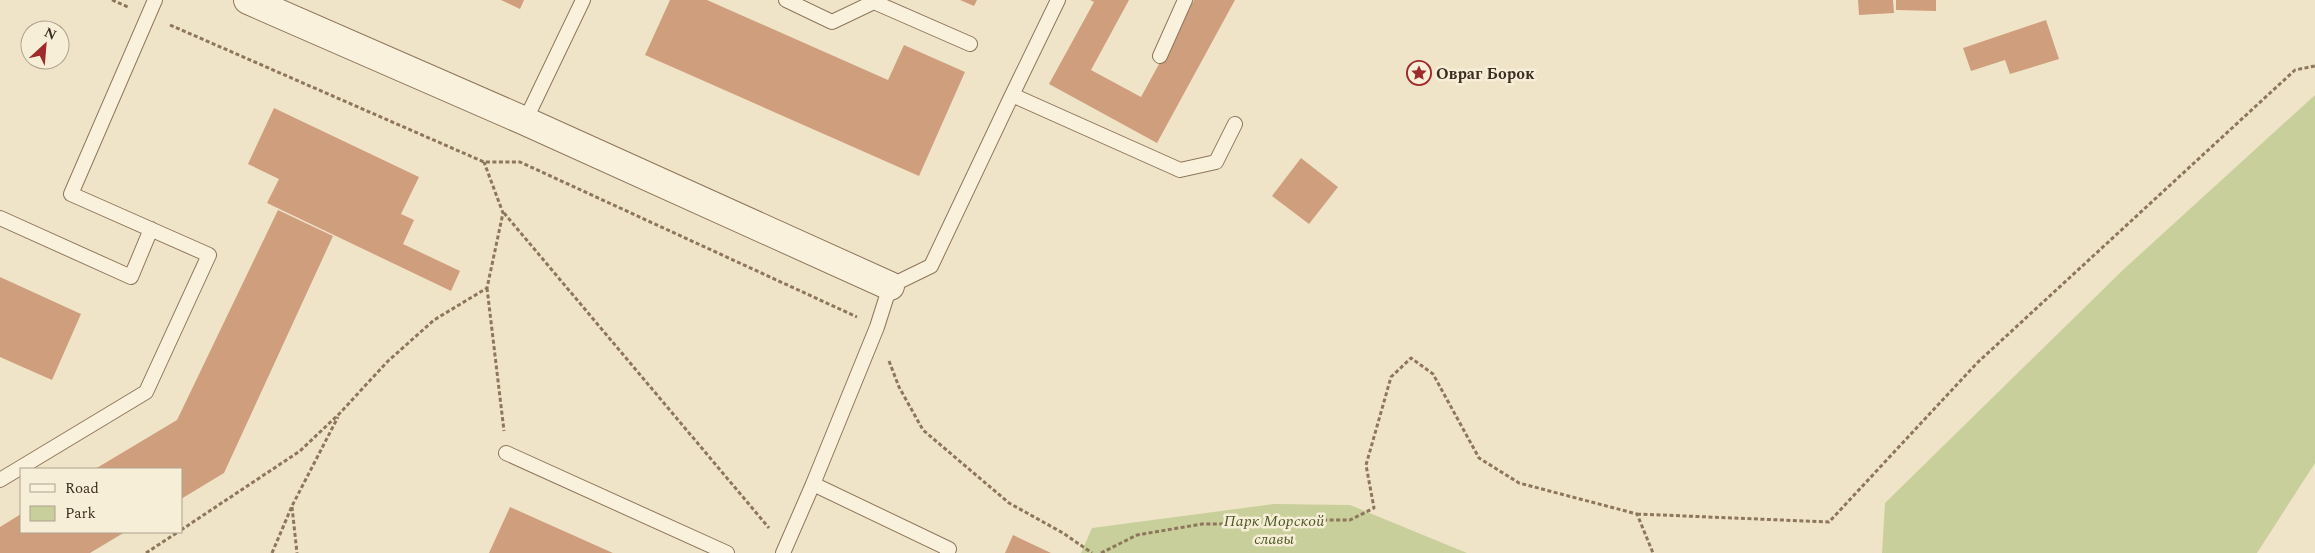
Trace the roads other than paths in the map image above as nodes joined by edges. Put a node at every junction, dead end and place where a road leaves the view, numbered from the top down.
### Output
1 (155, 0) edge
2 (248, 0) edge
3 (583, 0) edge
4 (786, 0) edge
5 (1058, 0) edge
6 (1185, 0) edge
7 (970, 44) dead end
8 (1160, 56) dead end
9 (1012, 95) junction
10 (525, 121) junction
11 (1235, 124) dead end
12 (0, 218) edge
13 (151, 229) junction
14 (890, 286) junction
15 (506, 453) road end
16 (0, 479) edge
17 (813, 484) junction
18 (784, 550) edge
19 (727, 553) edge
20 (947, 553) edge

1 - 13 lane
2 - 10 street
3 - 10 lane
4 - 7 lane
5 - 9 lane
6 - 8 lane
9 - 11 lane
9 - 14 lane
10 - 14 street
12 - 13 lane
13 - 16 lane
14 - 17 lane
15 - 19 lane
17 - 18 lane
17 - 20 lane

